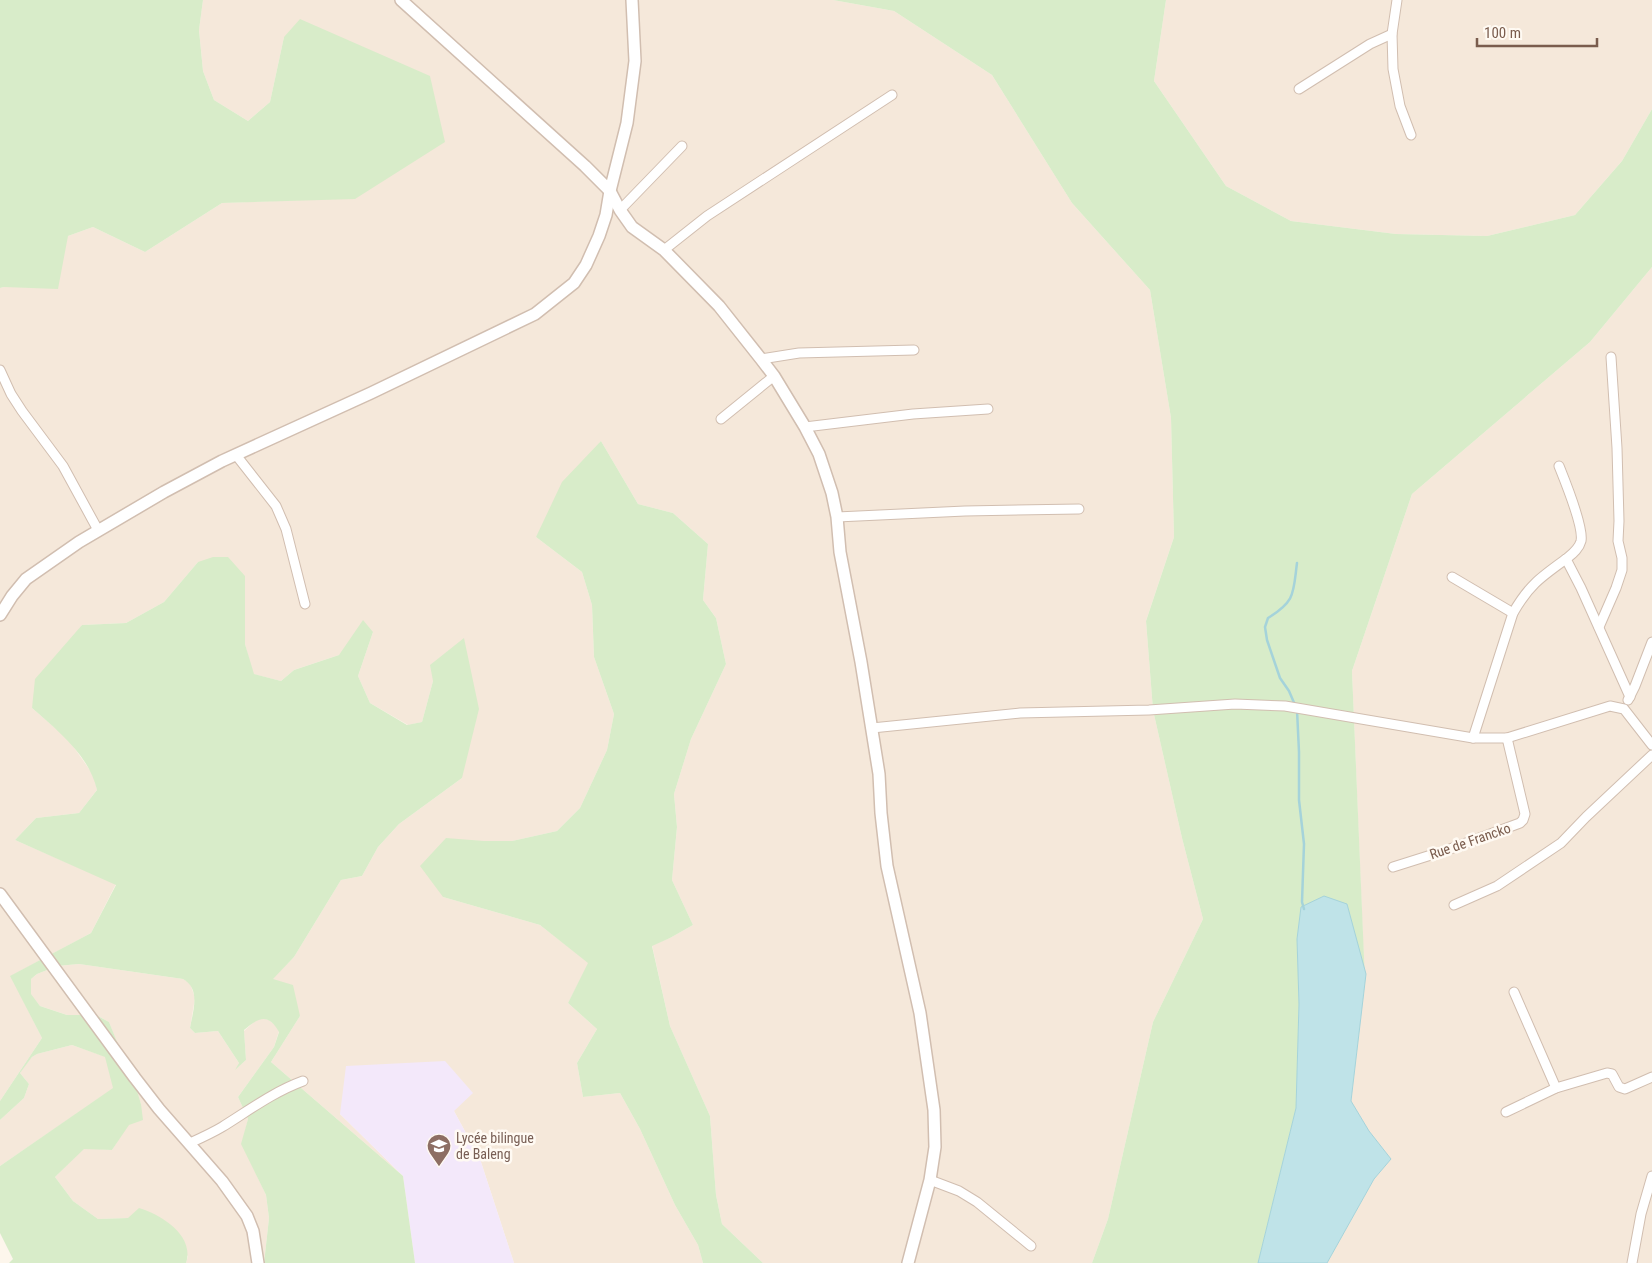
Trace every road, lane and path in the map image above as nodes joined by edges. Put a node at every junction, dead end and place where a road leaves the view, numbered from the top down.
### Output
1 (401, 0) edge
2 (632, 0) edge
3 (1397, 0) edge
4 (1392, 34) junction
5 (1299, 89) dead end
6 (892, 96) dead end
7 (1411, 136) dead end
8 (682, 146) dead end
9 (610, 190) junction
10 (620, 210) junction
11 (664, 250) junction
12 (914, 350) dead end
13 (1611, 356) dead end
14 (761, 359) junction
15 (0, 370) edge
16 (774, 376) junction
17 (988, 409) dead end
18 (721, 419) dead end
19 (805, 427) junction
20 (236, 455) junction
21 (1559, 466) dead end
22 (1079, 509) dead end
23 (837, 517) junction
24 (98, 530) junction
25 (1566, 559) junction
26 (1452, 577) dead end
27 (305, 604) dead end
28 (1513, 613) junction
29 (0, 615) edge
30 (1599, 627) junction
31 (1652, 642) edge
32 (1630, 697) junction
33 (1624, 709) junction
34 (872, 728) junction
35 (1473, 738) junction
36 (1507, 738) junction
37 (1652, 745) edge
38 (1652, 755) edge
39 (1393, 867) dead end
40 (0, 894) edge
41 (1454, 905) dead end
42 (4, 907) edge
43 (1514, 992) dead end
44 (1652, 1077) edge
45 (303, 1081) dead end
46 (1556, 1088) junction
47 (1506, 1112) dead end
48 (190, 1143) junction
49 (1652, 1176) edge
50 (930, 1180) junction
51 (1031, 1246) dead end
52 (258, 1263) edge
53 (908, 1263) edge
54 (1632, 1263) edge

1 - 9 street
2 - 9 street
3 - 4 street
4 - 5 street
4 - 7 street
6 - 11 street
8 - 10 street
9 - 10 street
9 - 20 street
10 - 11 street
11 - 14 street
12 - 14 street
13 - 30 street
14 - 16 street
15 - 24 street
16 - 18 street
16 - 19 street
17 - 19 street
19 - 23 street
20 - 24 street
20 - 27 street
21 - 25 street
22 - 23 street
23 - 34 street
24 - 29 street
25 - 28 street
25 - 30 street
26 - 28 street
28 - 35 street
30 - 32 street
31 - 32 street
32 - 33 street
33 - 36 street
33 - 37 street
34 - 35 street
34 - 50 street
35 - 36 street
36 - 39 street, Rue de Francko
38 - 41 street
40 - 42 street
42 - 48 street
43 - 46 street
44 - 46 street
45 - 48 street
46 - 47 street
48 - 52 street
49 - 54 street
50 - 51 street
50 - 53 street

